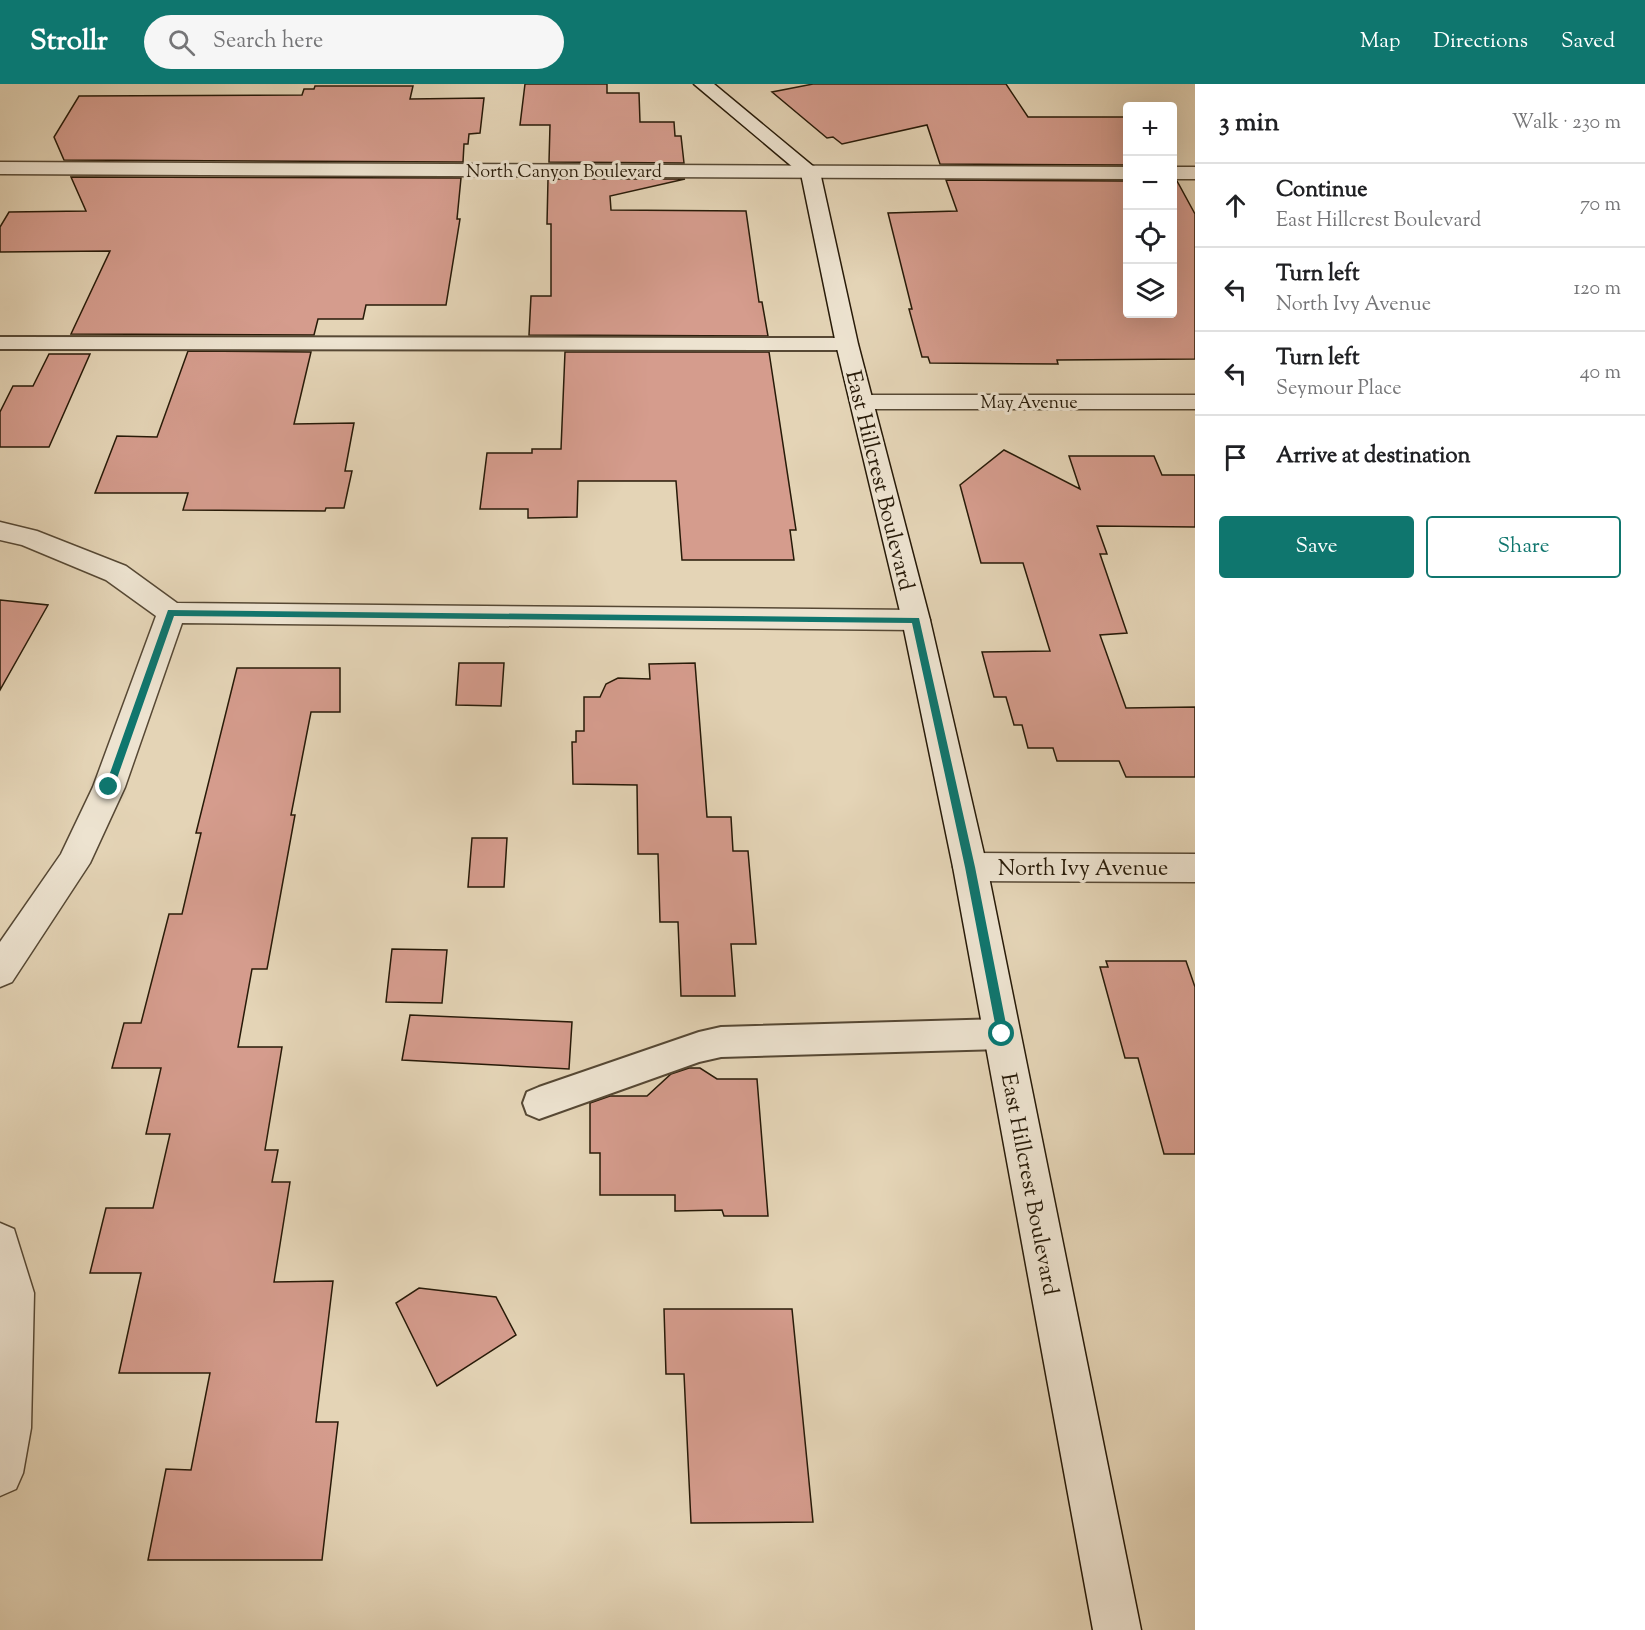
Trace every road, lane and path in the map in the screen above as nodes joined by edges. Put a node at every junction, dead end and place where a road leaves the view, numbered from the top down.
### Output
1 (703, 84) edge
2 (0, 168) edge
3 (810, 172) junction
4 (1123, 173) edge
5 (1177, 173) edge
6 (1195, 173) edge
7 (0, 343) edge
8 (847, 344) junction
9 (863, 402) junction
10 (1195, 402) edge
11 (0, 531) edge
12 (171, 613) junction
13 (916, 620) junction
14 (970, 867) junction
15 (1195, 868) edge
16 (0, 971) edge
17 (1002, 1034) junction
18 (539, 1103) dead end
19 (0, 1244) edge
20 (0, 1473) edge
21 (1117, 1630) edge

1 - 3 street
2 - 3 street, North Canyon Boulevard
3 - 4 street, North Canyon Boulevard
3 - 8 street, East Hillcrest Boulevard
5 - 6 street
7 - 8 lane
8 - 9 street, East Hillcrest Boulevard
9 - 10 street, May Avenue
9 - 13 street, East Hillcrest Boulevard
11 - 12 street
12 - 13 street
12 - 16 street
13 - 14 street, East Hillcrest Boulevard
14 - 15 street, North Ivy Avenue
14 - 17 street, East Hillcrest Boulevard
17 - 18 lane
17 - 21 street, East Hillcrest Boulevard
19 - 20 street

